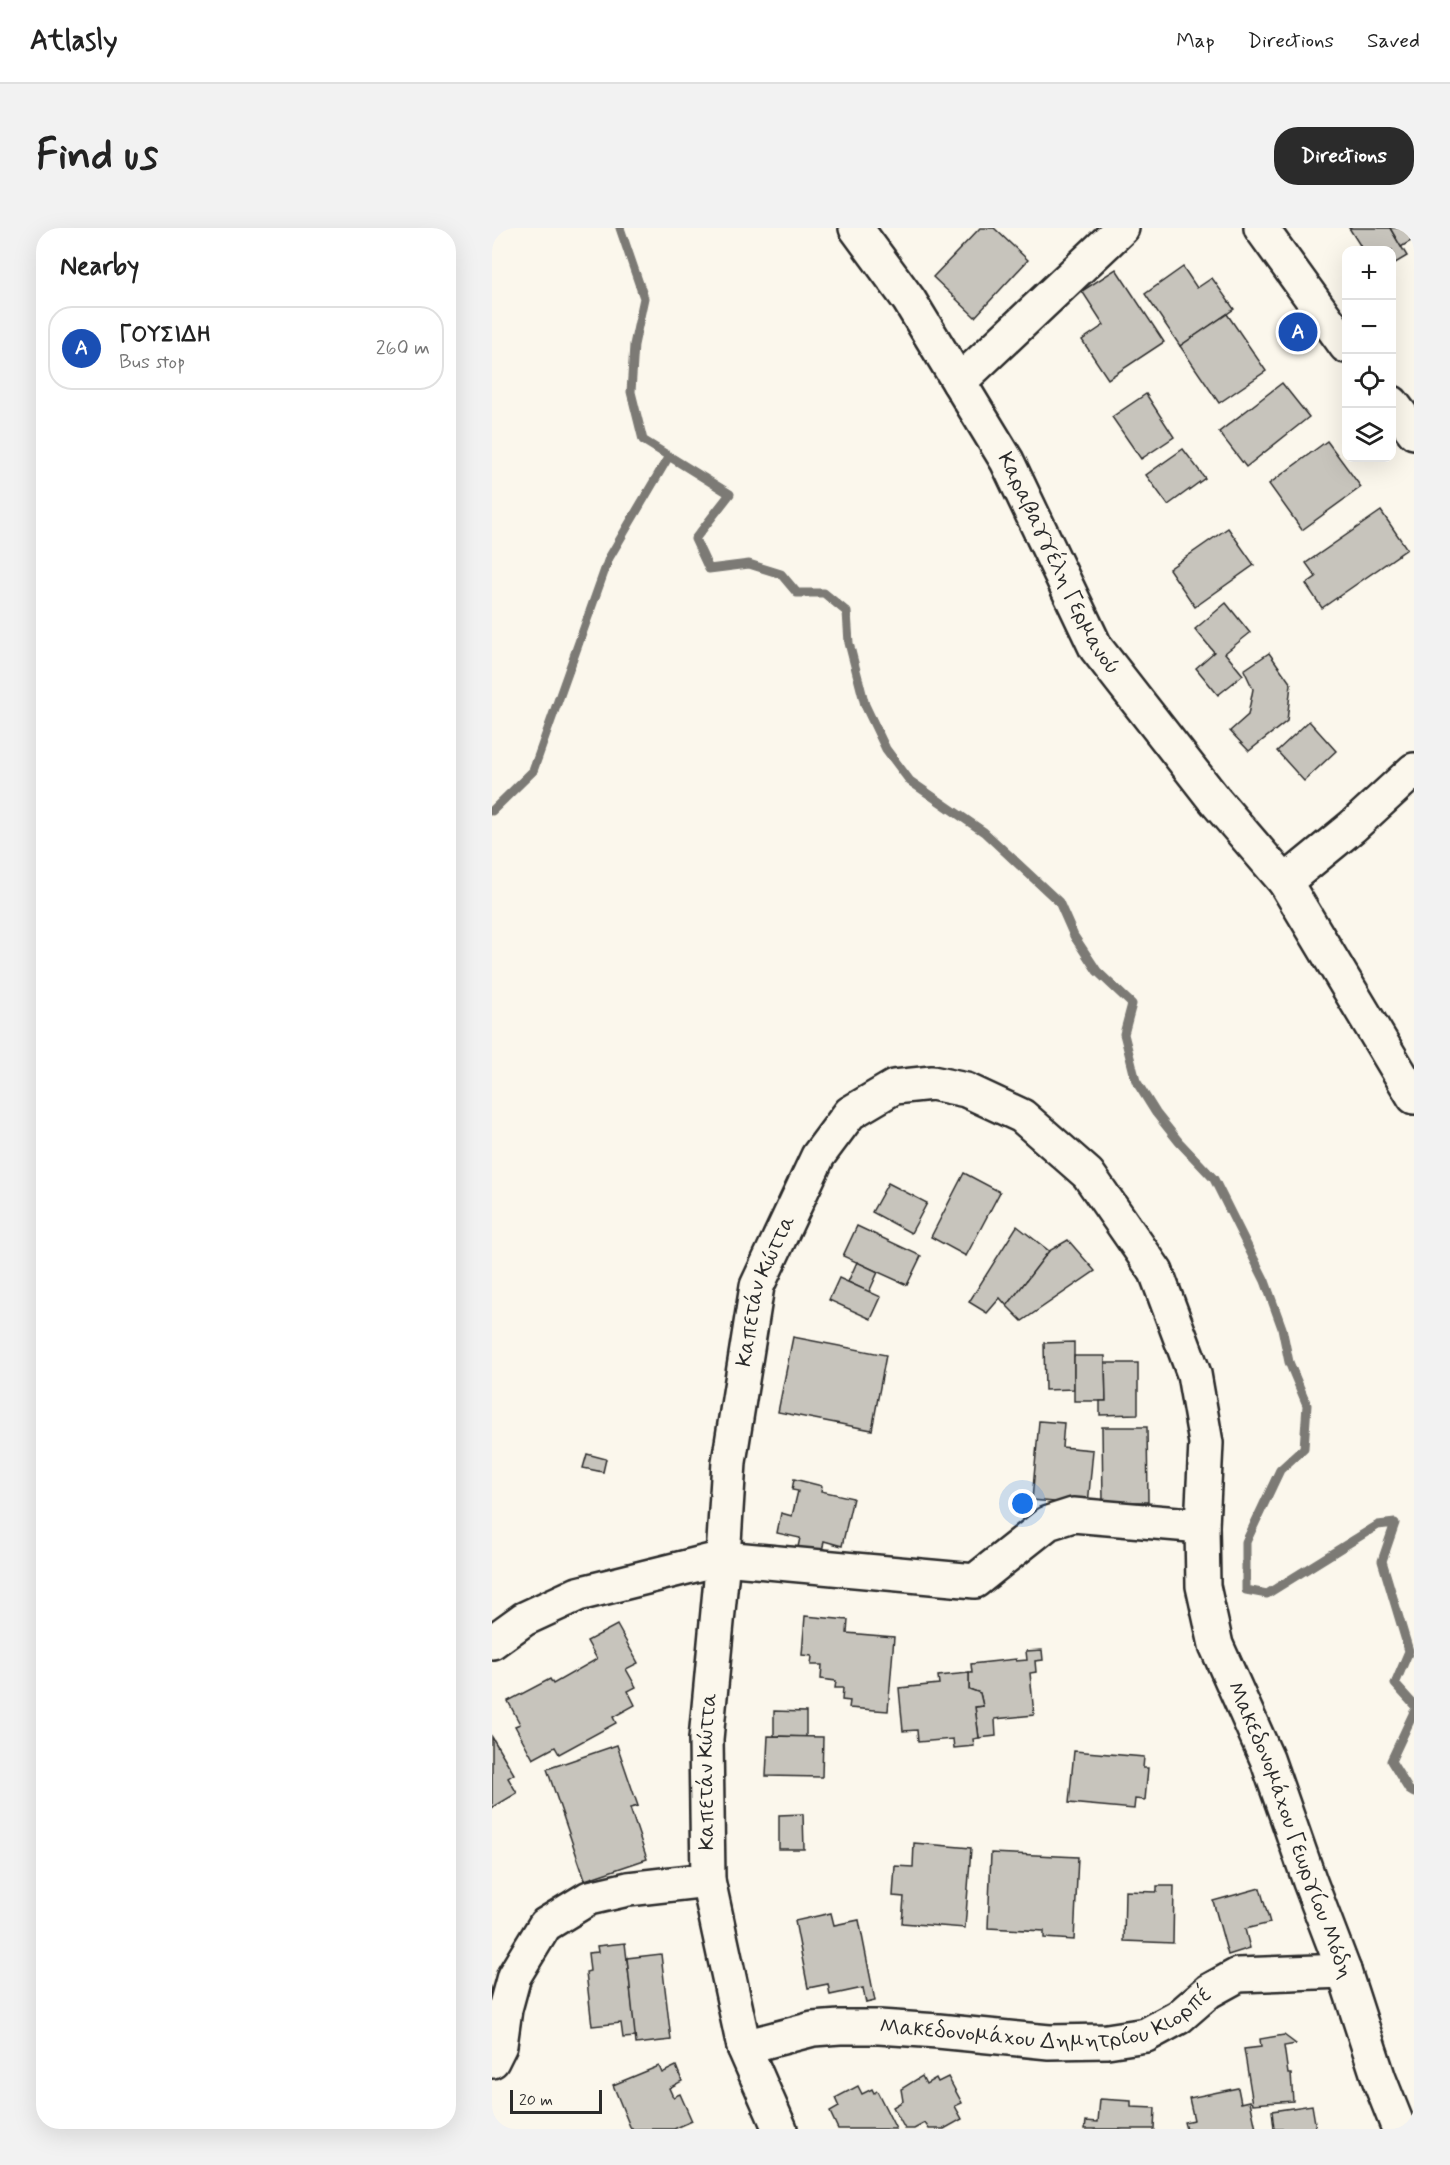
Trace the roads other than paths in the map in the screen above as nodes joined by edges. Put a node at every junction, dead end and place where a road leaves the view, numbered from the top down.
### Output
1 (856, 228) edge
2 (1122, 228) edge
3 (1261, 228) edge
4 (1342, 339) edge
5 (959, 382) junction
6 (1396, 408) edge
7 (1414, 432) edge
8 (1414, 770) edge
9 (1285, 882) junction
10 (1414, 1097) edge
11 (1202, 1526) junction
12 (723, 1558) junction
13 (492, 1642) edge
14 (708, 1880) junction
15 (1344, 1971) junction
16 (744, 2048) junction
17 (492, 2061) edge
18 (780, 2129) edge
19 (1400, 2129) edge

1 - 5 street, Καραβαγγέλη Γερμανού
2 - 5 street
3 - 4 street
5 - 9 street, Καραβαγγέλη Γερμανού
6 - 7 street
8 - 9 street
9 - 10 street, Καραβαγγέλη Γερμανού
11 - 12 street
11 - 12 street, Καπετάν Κώττα
11 - 15 street, Μακεδονομάχου Γεωργίου Μόδη
12 - 13 street
12 - 14 street, Καπετάν Κώττα
14 - 16 street, Καπετάν Κώττα
14 - 17 street
15 - 16 street, Μακεδονομάχου Δημητρίου Κιορπέ
15 - 19 street, Μακεδονομάχου Γεωργίου Μόδη
16 - 18 street, Καπετάν Κώττα

